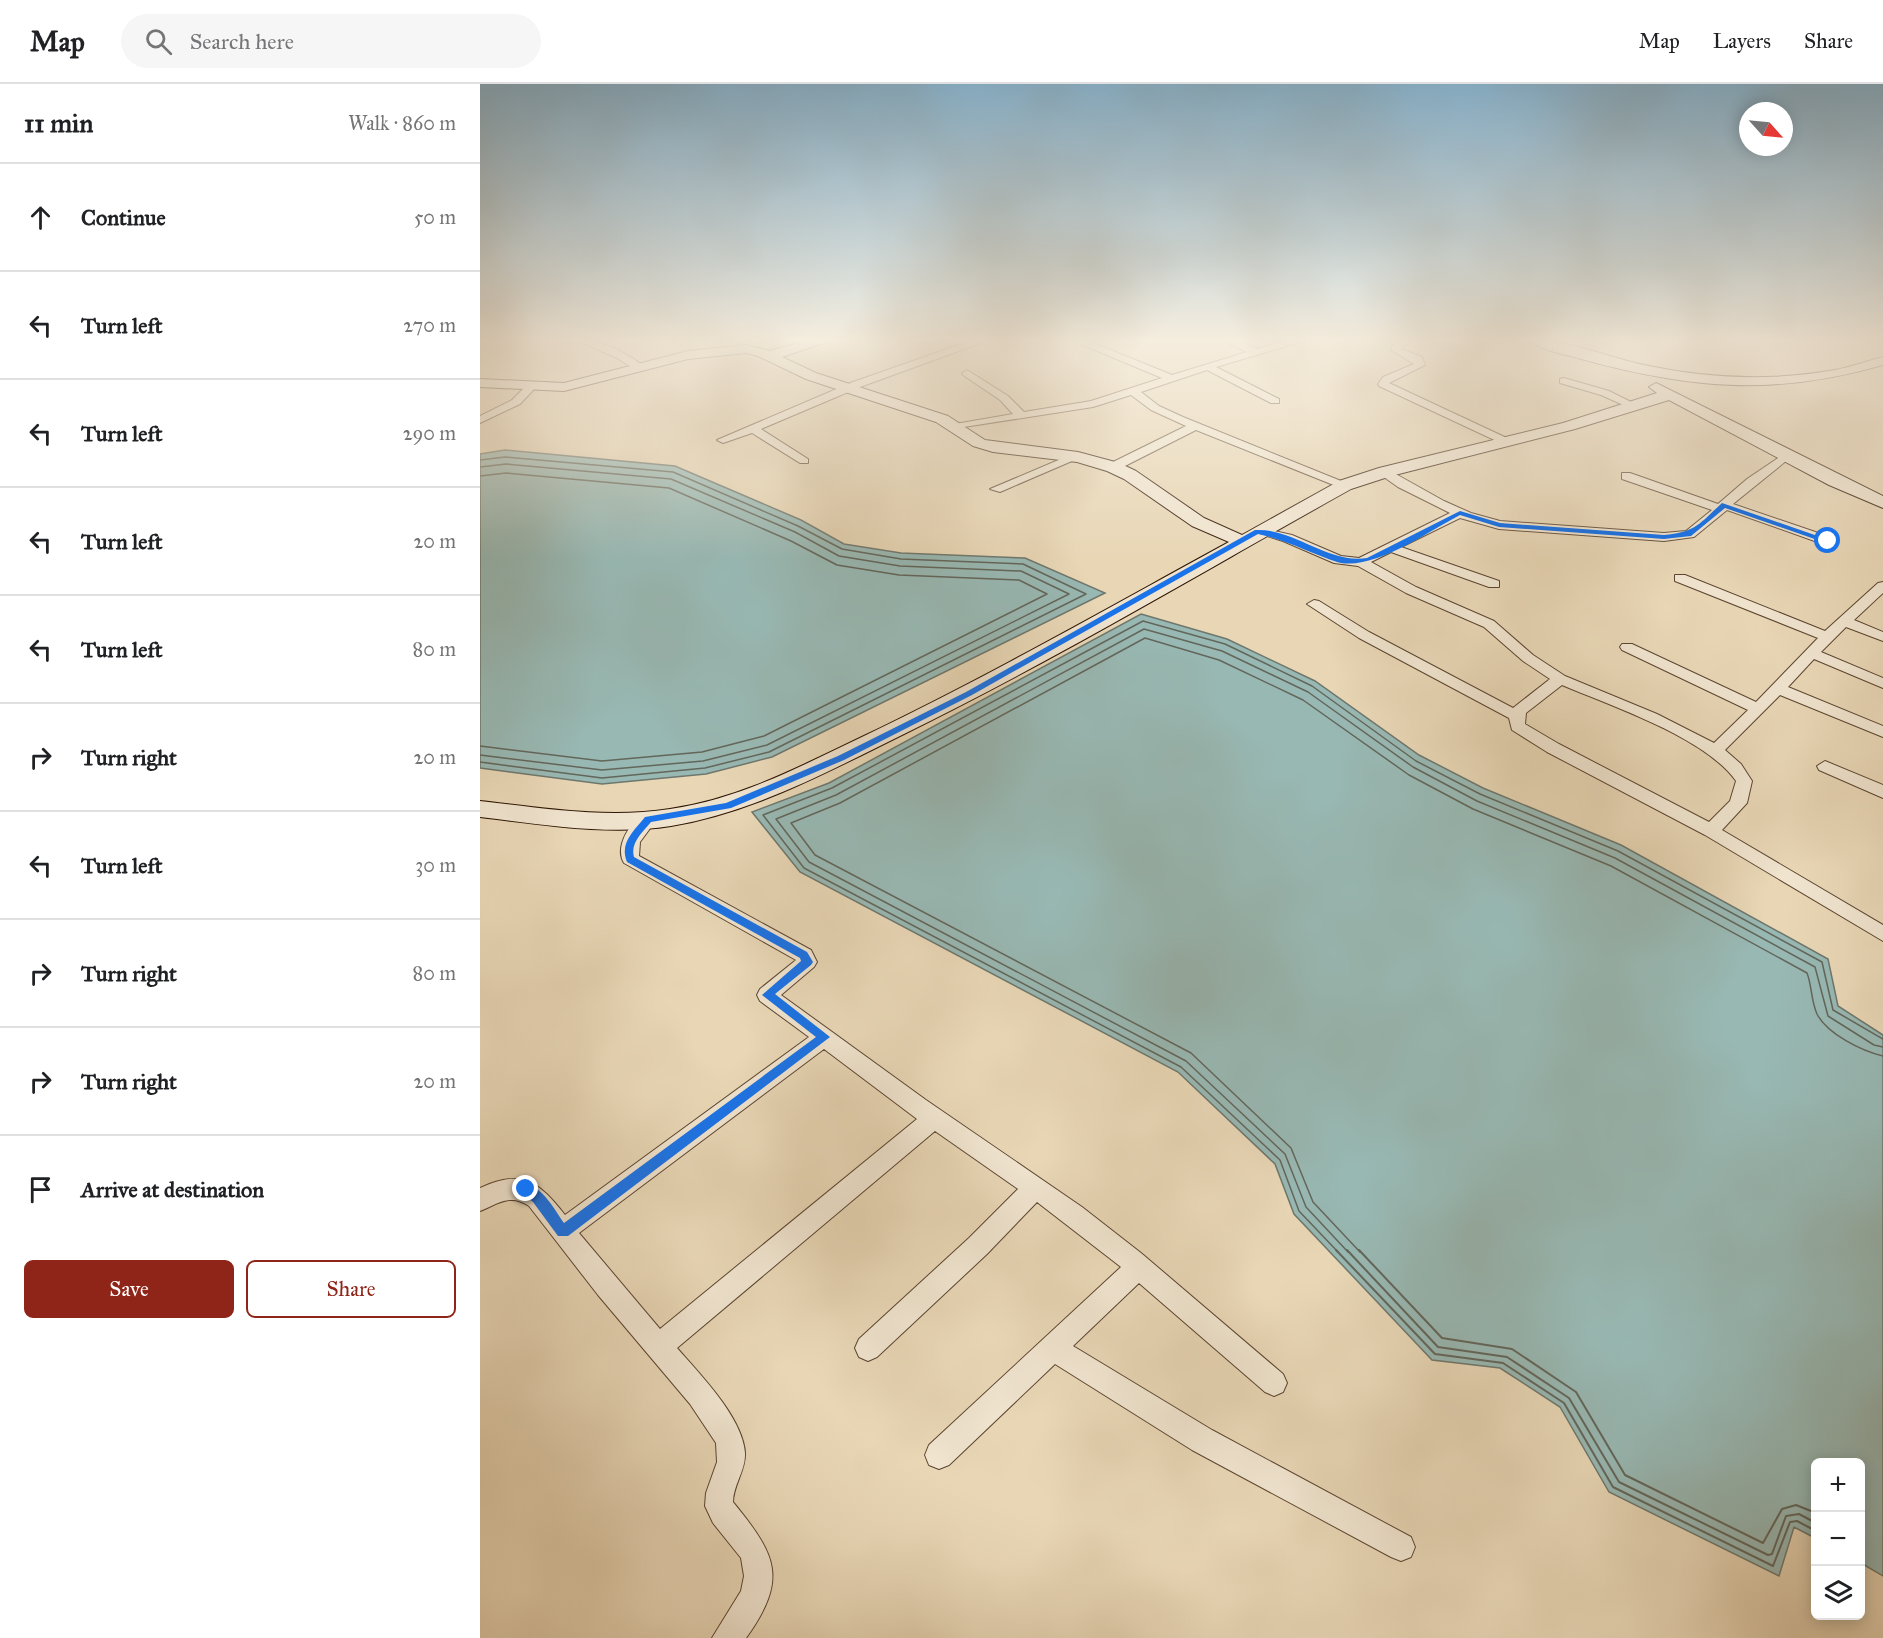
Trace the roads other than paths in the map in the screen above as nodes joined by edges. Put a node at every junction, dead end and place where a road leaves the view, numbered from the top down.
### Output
1 (495, 413) edge
2 (791, 413) edge
3 (925, 413) edge
4 (1018, 413) edge
5 (1041, 413) edge
6 (1165, 413) edge
7 (1444, 413) edge
8 (1611, 413) edge
9 (1706, 413) edge
10 (1020, 415) junction
11 (480, 420) edge
12 (1195, 426) junction
13 (955, 427) junction
14 (754, 430) junction
15 (723, 440) dead end
16 (1507, 442) junction
17 (1787, 455) junction
18 (1075, 456) junction
19 (804, 461) dead end
20 (1113, 467) junction
21 (1385, 472) junction
22 (1626, 477) dead end
23 (1345, 484) junction
24 (996, 489) dead end
25 (1883, 503) edge
26 (1722, 507) junction
27 (1460, 513) junction
28 (1250, 536) junction
29 (1828, 541) dead end
30 (1391, 548) junction
31 (1360, 562) junction
32 (1680, 578) dead end
33 (1494, 584) dead end
34 (1881, 591) edge
35 (1314, 604) dead end
36 (1844, 621) junction
37 (1827, 637) junction
38 (1883, 637) edge
39 (1627, 646) dead end
40 (1811, 653) junction
41 (1560, 679) junction
42 (1883, 683) edge
43 (1778, 688) junction
44 (1758, 709) junction
45 (1516, 716) junction
46 (1883, 732) edge
47 (1715, 750) junction
48 (1825, 766) dead end
49 (1883, 792) edge
50 (480, 809) edge
51 (648, 819) junction
52 (1711, 831) junction
53 (1883, 934) edge
54 (825, 1037) junction
55 (934, 1118) junction
56 (1035, 1188) junction
57 (480, 1200) edge
58 (563, 1232) junction
59 (1139, 1267) junction
60 (659, 1346) junction
61 (868, 1348) dead end
62 (1053, 1348) junction
63 (1274, 1383) dead end
64 (939, 1455) dead end
65 (1401, 1547) dead end
66 (727, 1638) edge

1 - 11 street
2 - 14 street
3 - 13 street
4 - 10 street
5 - 10 street
6 - 12 street
7 - 16 street
8 - 16 street
9 - 17 street
10 - 13 street
12 - 20 street
12 - 23 street
13 - 18 street
14 - 15 street
14 - 19 street
16 - 21 street
17 - 25 street
17 - 26 street
18 - 20 street
18 - 24 street
20 - 28 street
21 - 23 street
21 - 27 street
22 - 26 street
23 - 28 street
26 - 27 street
26 - 29 street
27 - 30 street
28 - 31 street
28 - 51 street
30 - 31 street
30 - 33 street
31 - 41 street
32 - 37 street
34 - 36 street
35 - 45 street
36 - 37 street
36 - 38 street
37 - 40 street
39 - 44 street
40 - 42 street
40 - 43 street
41 - 45 street
41 - 47 street
43 - 44 street
43 - 46 street
44 - 47 street
45 - 52 street
47 - 52 street
48 - 49 street
50 - 51 street
51 - 54 street
52 - 53 street
54 - 55 street
54 - 58 street
55 - 56 street
55 - 60 street
56 - 59 street
56 - 61 street
57 - 58 street
58 - 60 street
59 - 62 street
59 - 63 street
60 - 66 street
62 - 64 street
62 - 65 street

